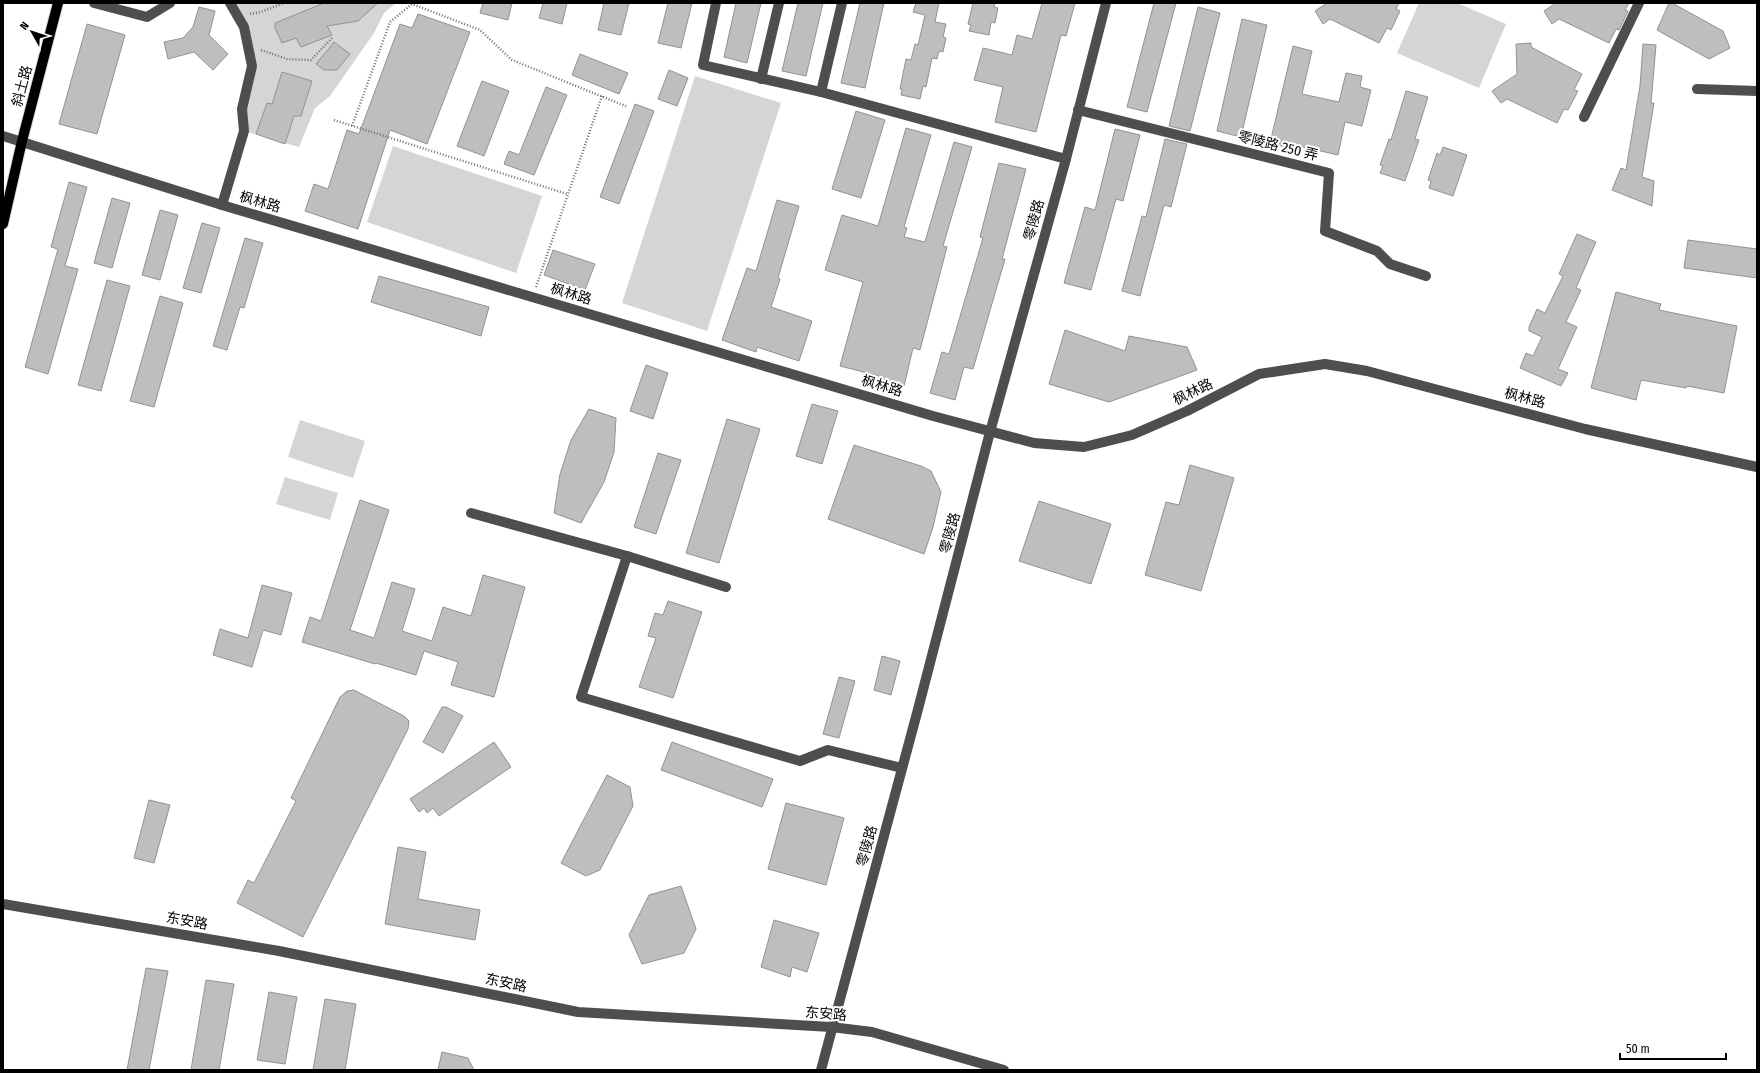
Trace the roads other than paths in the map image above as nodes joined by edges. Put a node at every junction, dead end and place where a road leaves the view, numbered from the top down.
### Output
1 (58, 3) edge
2 (94, 3) edge
3 (170, 3) edge
4 (230, 3) edge
5 (716, 3) edge
6 (779, 3) edge
7 (842, 3) edge
8 (1106, 3) edge
9 (1639, 3) edge
10 (761, 79) junction
11 (1697, 89) dead end
12 (1757, 91) edge
13 (821, 92) junction
14 (1078, 110) junction
15 (1584, 117) dead end
16 (3, 136) edge
17 (22, 141) junction
18 (1066, 158) junction
19 (222, 205) junction
20 (3, 224) edge
21 (1426, 276) dead end
22 (990, 432) junction
23 (1757, 466) edge
24 (471, 513) dead end
25 (627, 556) junction
26 (726, 587) dead end
27 (902, 768) junction
28 (3, 904) edge
29 (831, 1027) junction
30 (821, 1070) edge
31 (1004, 1070) edge

1 - 17 main road, 斜土路
2 - 3 street
4 - 19 street
5 - 10 street
6 - 10 street
7 - 13 street
8 - 14 street, 零陵路
9 - 15 street
10 - 13 street
11 - 12 street
13 - 18 street
14 - 18 street, 零陵路
14 - 21 street, 零陵路 250 弄
16 - 17 street, 枫林路
17 - 19 street, 枫林路
17 - 20 main road, 斜土路
18 - 22 street, 零陵路
19 - 22 street, 枫林路
22 - 23 street, 枫林路
22 - 27 street, 零陵路
24 - 25 street
25 - 26 street
25 - 27 street
27 - 29 street, 零陵路
28 - 29 street, 东安路
29 - 30 street, 零陵路
29 - 31 street, 东安路

